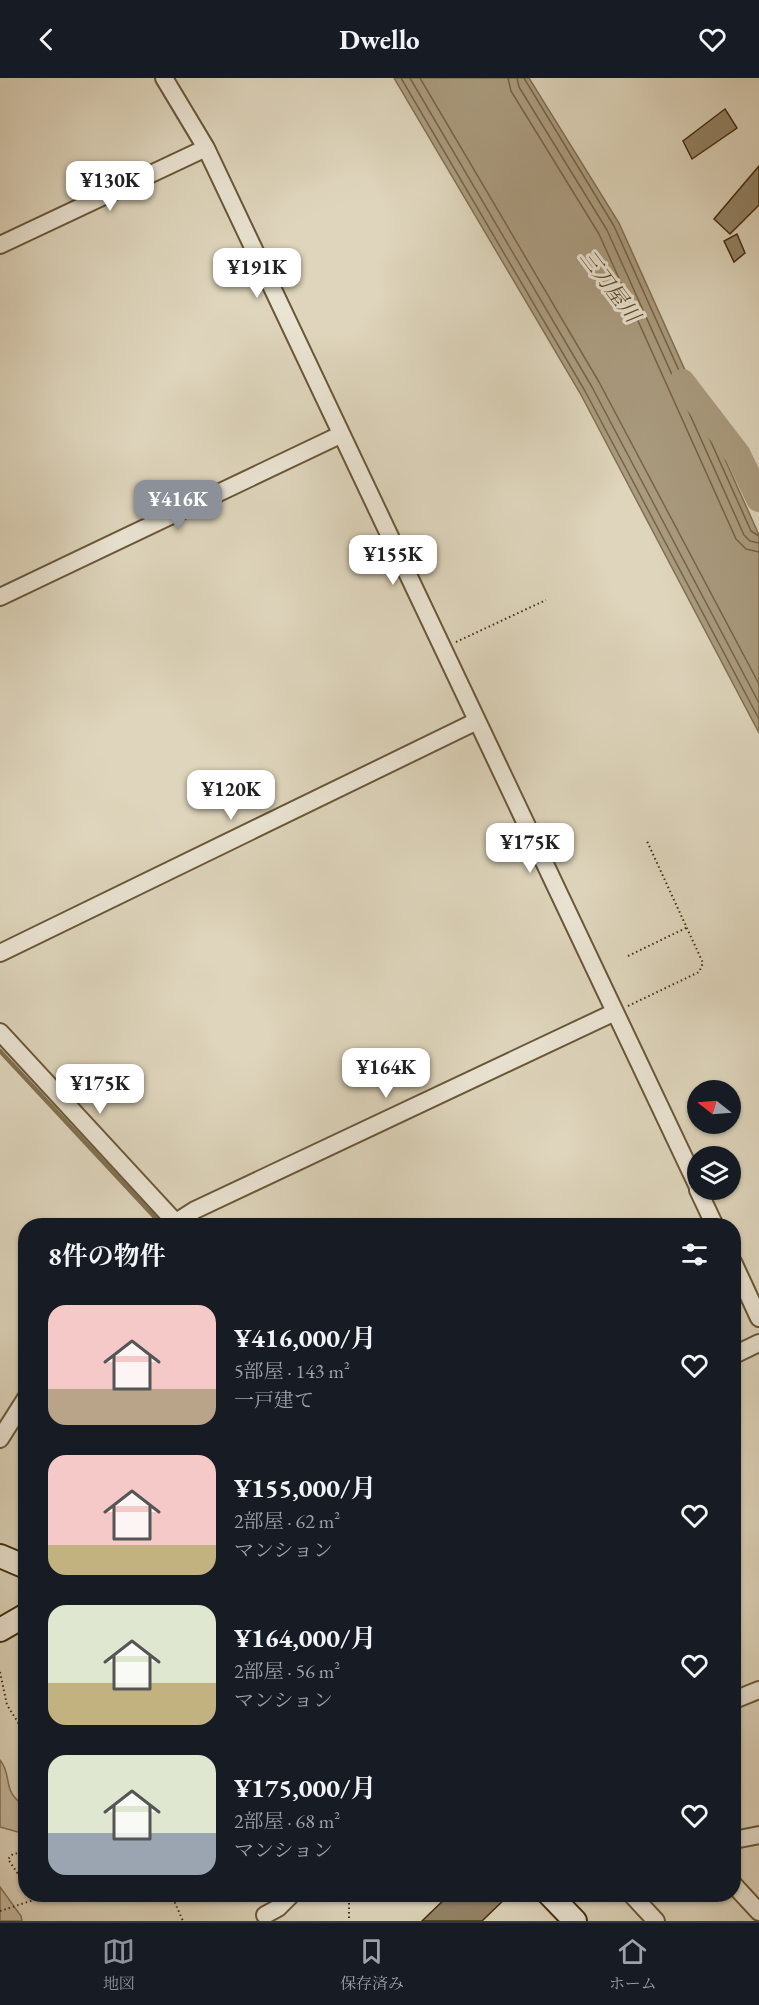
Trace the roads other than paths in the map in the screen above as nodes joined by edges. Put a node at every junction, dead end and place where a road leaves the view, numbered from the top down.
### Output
1 (164, 78) edge
2 (206, 148) junction
3 (0, 245) edge
4 (340, 435) junction
5 (0, 597) edge
6 (477, 721) junction
7 (0, 953) edge
8 (615, 1012) junction
9 (0, 1032) edge
10 (687, 1165) edge
11 (704, 1200) edge
12 (169, 1218) edge
13 (186, 1218) edge
14 (712, 1218) edge
15 (741, 1279) edge
16 (759, 1318) edge
17 (759, 1343) edge
18 (741, 1352) edge
19 (18, 1411) edge
20 (0, 1439) edge
21 (0, 1556) edge
22 (18, 1564) edge
23 (18, 1620) edge
24 (0, 1630) edge
25 (759, 1690) edge
26 (741, 1697) edge
27 (759, 1835) edge
28 (741, 1839) edge
29 (741, 1893) edge
30 (284, 1902) edge
31 (557, 1902) edge
32 (638, 1902) edge
33 (759, 1912) edge
34 (265, 1916) dead end
35 (575, 1921) edge
36 (656, 1921) edge

1 - 2 street
2 - 3 street
2 - 4 street
4 - 5 street
4 - 6 street
6 - 7 street
6 - 8 street
8 - 10 street
8 - 13 street
9 - 12 street
11 - 14 street
15 - 16 street
17 - 18 street
19 - 20 street
21 - 22 main road
23 - 24 main road
25 - 26 street
27 - 28 street
29 - 33 street
30 - 34 street
31 - 35 main road
32 - 36 street

